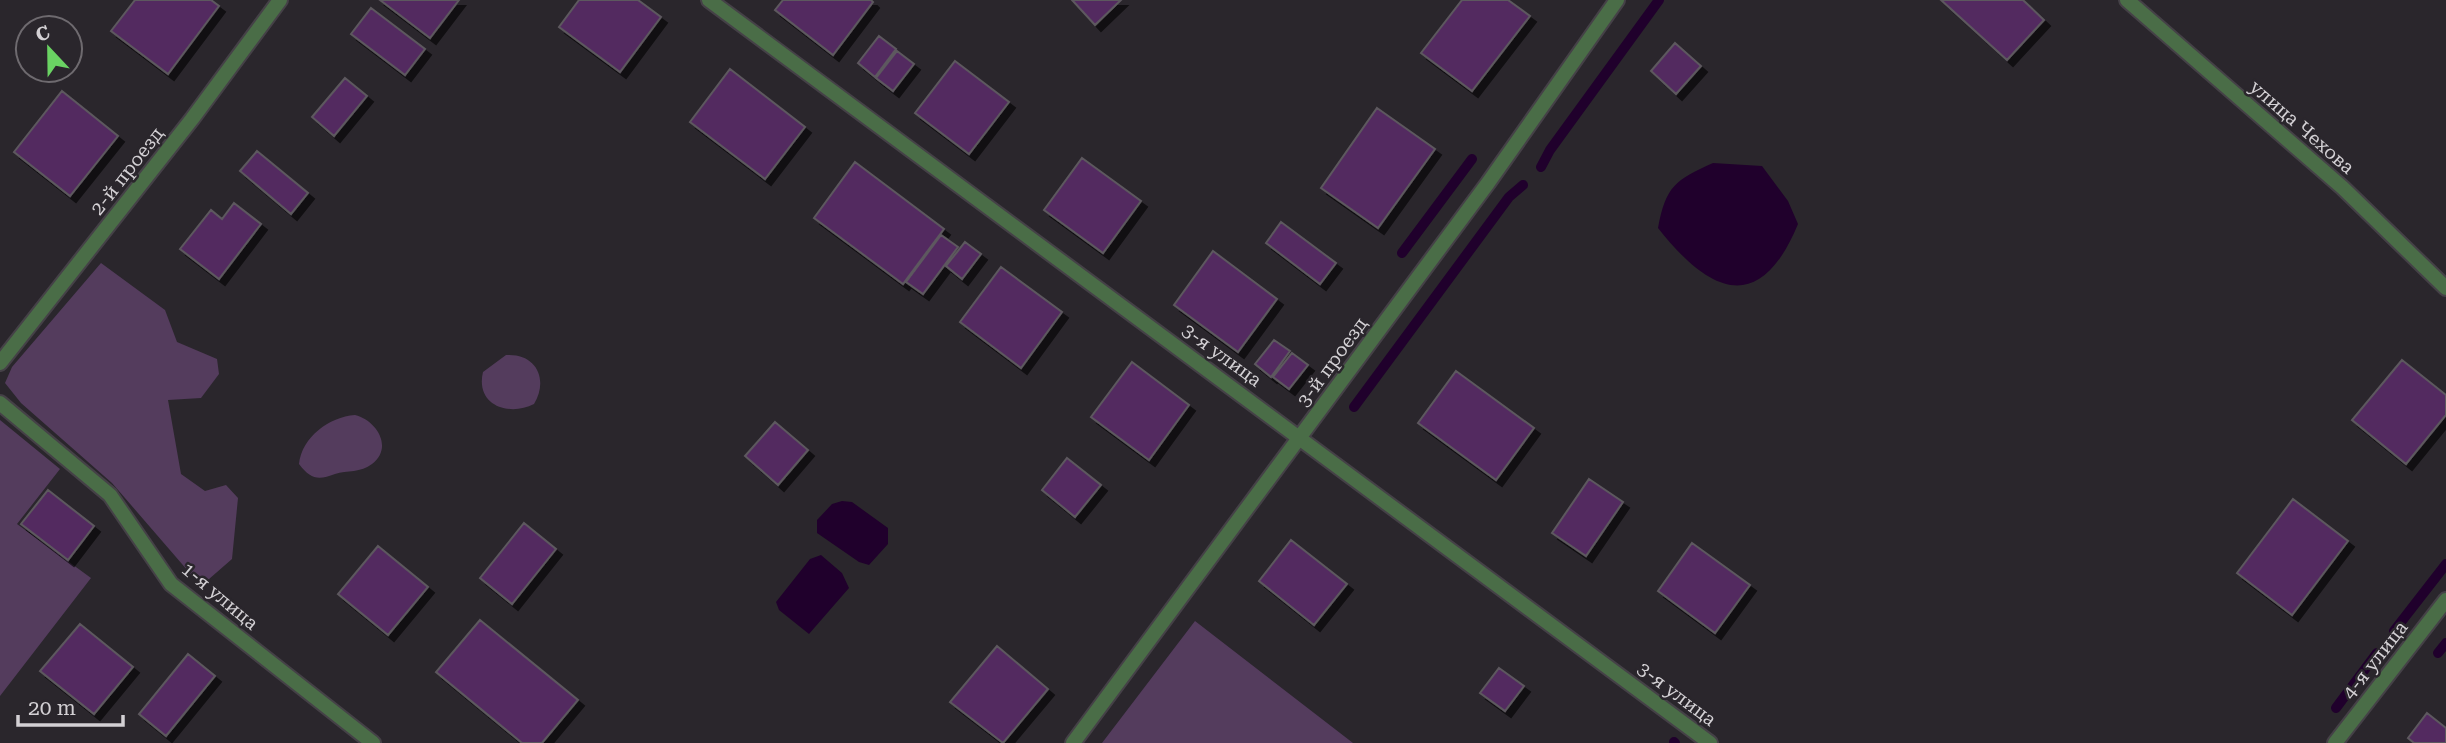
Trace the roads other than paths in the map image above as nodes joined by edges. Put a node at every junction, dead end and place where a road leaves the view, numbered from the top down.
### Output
1 (280, 0) edge
2 (709, 0) edge
3 (1617, 0) edge
4 (2127, 0) edge
5 (2446, 288) edge
6 (0, 363) edge
7 (0, 403) edge
8 (1301, 437) junction
9 (2446, 600) edge
10 (373, 743) edge
11 (1073, 743) edge
12 (1710, 743) edge
13 (2334, 743) edge

1 - 6 street, 2-й проезд
2 - 8 street, 3-я улица
3 - 8 street, 3-й проезд
4 - 5 street, улица Чехова
7 - 10 street, 1-я улица
8 - 11 street, 3-й проезд
8 - 12 street, 3-я улица
9 - 13 street, 4-я улица

